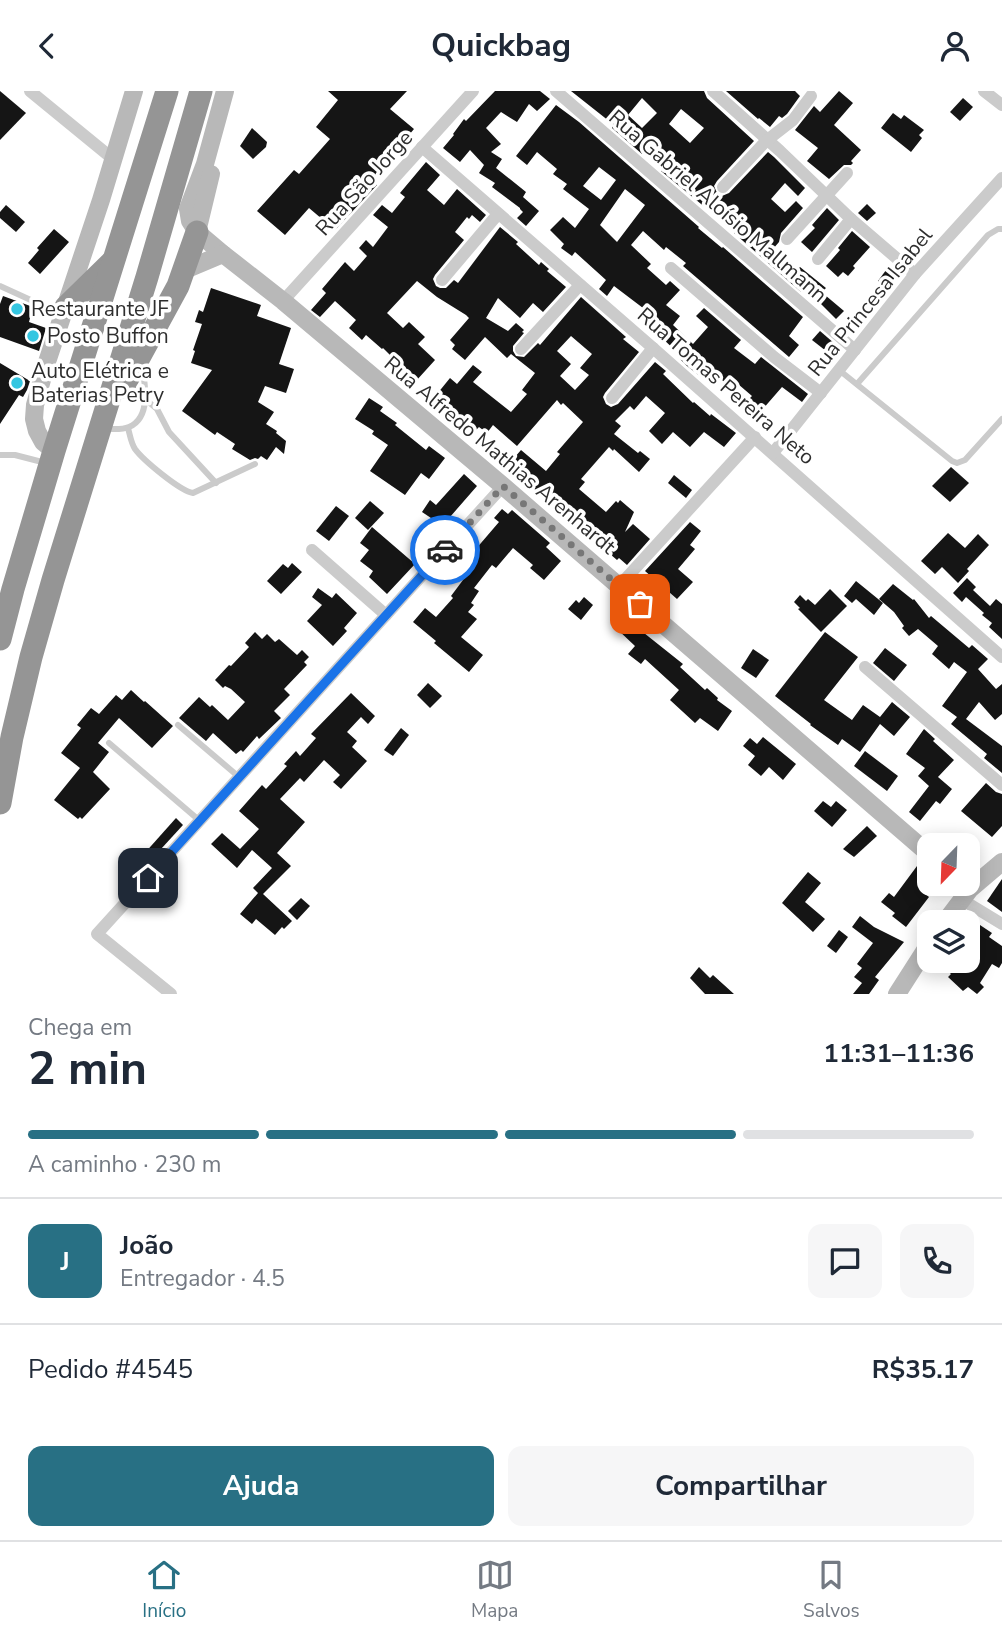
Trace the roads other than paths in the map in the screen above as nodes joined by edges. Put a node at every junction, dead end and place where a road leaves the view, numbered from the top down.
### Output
1 (30, 91) edge
2 (134, 91) edge
3 (167, 91) edge
4 (201, 91) edge
5 (225, 91) edge
6 (232, 91) edge
7 (556, 91) edge
8 (713, 91) edge
9 (984, 91) edge
10 (466, 94) edge
11 (811, 96) dead end
12 (1002, 105) edge
13 (766, 141) junction
14 (422, 147) junction
15 (113, 159) junction
16 (847, 173) dead end
17 (1002, 178) edge
18 (723, 187) dead end
19 (826, 195) junction
20 (498, 214) junction
21 (851, 219) junction
22 (1002, 229) edge
23 (197, 232) junction
24 (787, 239) dead end
25 (223, 254) junction
26 (116, 257) junction
27 (818, 258) dead end
28 (671, 268) dead end
29 (185, 270) junction
30 (915, 274) junction
31 (442, 280) dead end
32 (580, 285) junction
33 (0, 286) edge
34 (283, 301) junction
35 (66, 307) junction
36 (653, 348) junction
37 (521, 349) dead end
38 (855, 350) junction
39 (139, 357) junction
40 (839, 370) junction
41 (857, 384) junction
42 (821, 393) junction
43 (612, 398) dead end
44 (145, 399) junction
45 (1002, 419) edge
46 (128, 428) junction
47 (99, 429) junction
48 (755, 437) junction
49 (773, 453) junction
50 (0, 455) edge
51 (52, 458) junction
52 (255, 464) dead end
53 (216, 483) junction
54 (503, 486) junction
55 (312, 550) dead end
56 (6, 586) edge
57 (619, 586) junction
58 (386, 615) junction
59 (0, 639) edge
60 (1002, 657) edge
61 (864, 667) dead end
62 (178, 725) dead end
63 (109, 743) dead end
64 (239, 777) junction
65 (1002, 785) edge
66 (0, 803) edge
67 (200, 821) junction
68 (917, 844) edge
69 (1002, 862) edge
70 (980, 879) edge
71 (972, 896) edge
72 (1002, 924) edge
73 (917, 963) edge
74 (171, 994) edge
75 (897, 994) edge

1 - 15 street
2 - 15 main road
3 - 26 highway
4 - 47 highway
5 - 23 main road
6 - 23 main road
7 - 38 street, Rua Gabriel Aloísio Mallmann
8 - 13 street
9 - 12 street
10 - 14 street, Rua São Jorge
11 - 13 street
13 - 18 street
13 - 19 street
14 - 20 street, Rua Tomas Pereira Neto
14 - 34 street, Rua São Jorge
15 - 35 main road
16 - 19 street
17 - 30 street, Rua Princesa Isabel
19 - 21 street
19 - 24 street
20 - 31 street
20 - 32 street, Rua Tomas Pereira Neto
21 - 27 street
21 - 30 street
22 - 41 lane
23 - 25 main road, Rua Alfredo Mathias Arenhardt
23 - 29 highway
25 - 29 main road
25 - 34 main road, Rua Alfredo Mathias Arenhardt
26 - 35 highway
26 - 51 highway
28 - 42 street
29 - 39 highway
30 - 38 street, Rua Princesa Isabel
32 - 36 street, Rua Tomas Pereira Neto
32 - 37 street
33 - 35 lane
34 - 54 main road, Rua Alfredo Mathias Arenhardt
35 - 51 main road
36 - 43 street
36 - 48 street, Rua Tomas Pereira Neto
38 - 40 street, Rua Princesa Isabel
39 - 44 lane
39 - 47 highway
40 - 41 lane
40 - 42 street, Rua Princesa Isabel
41 - 45 lane
42 - 49 street, Rua Princesa Isabel
44 - 46 lane
44 - 53 lane
46 - 47 lane
46 - 53 lane
47 - 66 highway
48 - 49 street, Rua Tomas Pereira Neto
48 - 57 street
49 - 60 street, Rua Tomas Pereira Neto
50 - 51 lane
51 - 56 highway
52 - 53 lane
54 - 57 main road, Rua Alfredo Mathias Arenhardt
54 - 58 street
55 - 58 street
56 - 59 highway
57 - 68 main road, Rua Alfredo Mathias Arenhardt
58 - 64 street
61 - 65 street
62 - 64 lane
63 - 67 lane
64 - 67 street
67 - 74 street
69 - 70 main road
71 - 72 street
73 - 75 main road

